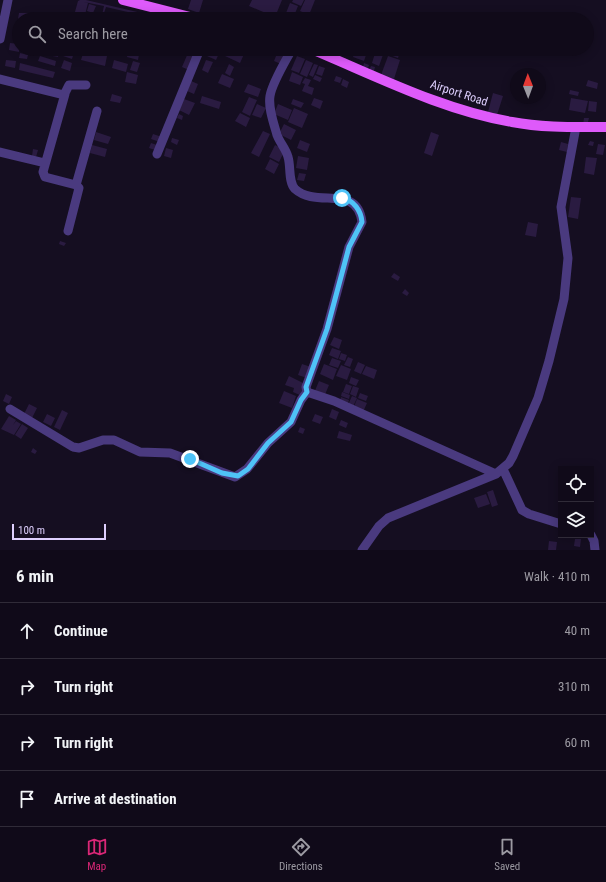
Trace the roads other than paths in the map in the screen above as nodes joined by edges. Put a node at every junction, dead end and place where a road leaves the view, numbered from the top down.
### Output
1 (8, 0) edge
2 (123, 0) edge
3 (145, 3) edge
4 (175, 12) edge
5 (0, 39) edge
6 (197, 56) edge
7 (288, 56) edge
8 (328, 56) edge
9 (0, 79) edge
10 (86, 85) dead end
11 (65, 94) junction
12 (97, 111) dead end
13 (576, 126) junction
14 (606, 127) edge
15 (0, 152) edge
16 (157, 154) dead end
17 (45, 163) junction
18 (76, 185) junction
19 (68, 231) dead end
20 (307, 392) junction
21 (10, 409) dead end
22 (500, 471) junction
23 (558, 523) edge
24 (592, 538) edge
25 (362, 550) edge
26 (595, 550) edge

1 - 5 street
2 - 3 main road
3 - 4 main road
6 - 16 street
7 - 20 street
8 - 13 main road, Airport Road
9 - 11 street
10 - 11 street
11 - 17 street
12 - 18 street
13 - 14 main road, Airport Road
13 - 22 street
15 - 17 street
17 - 18 street
18 - 19 street
20 - 21 street
20 - 22 street
22 - 23 street
22 - 25 street
24 - 26 street

